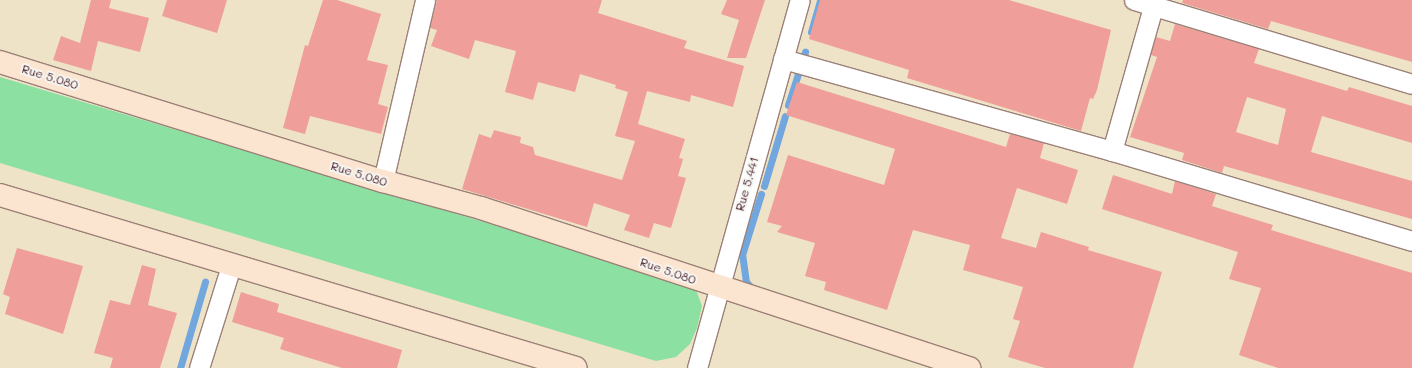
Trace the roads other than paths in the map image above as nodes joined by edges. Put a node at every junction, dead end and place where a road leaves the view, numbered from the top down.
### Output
1 (425, 0) edge
2 (800, 0) edge
3 (1134, 0) edge
4 (1154, 3) edge
5 (783, 59) junction
6 (0, 62) edge
7 (1412, 84) edge
8 (1112, 151) junction
9 (383, 181) junction
10 (0, 195) edge
11 (1412, 241) edge
12 (231, 266) junction
13 (717, 288) junction
14 (199, 368) edge
15 (576, 368) edge
16 (697, 368) edge
17 (969, 368) edge

1 - 9 street
2 - 5 street, Rue 5.441
3 - 4 street
4 - 7 street
4 - 8 street
5 - 8 street
5 - 13 street, Rue 5.441
6 - 9 main road, Rue 5.080
8 - 11 street
9 - 13 main road, Rue 5.080
10 - 12 main road
12 - 14 street
12 - 15 main road
13 - 16 street, Rue 5.441
13 - 17 main road, Rue 5.080

